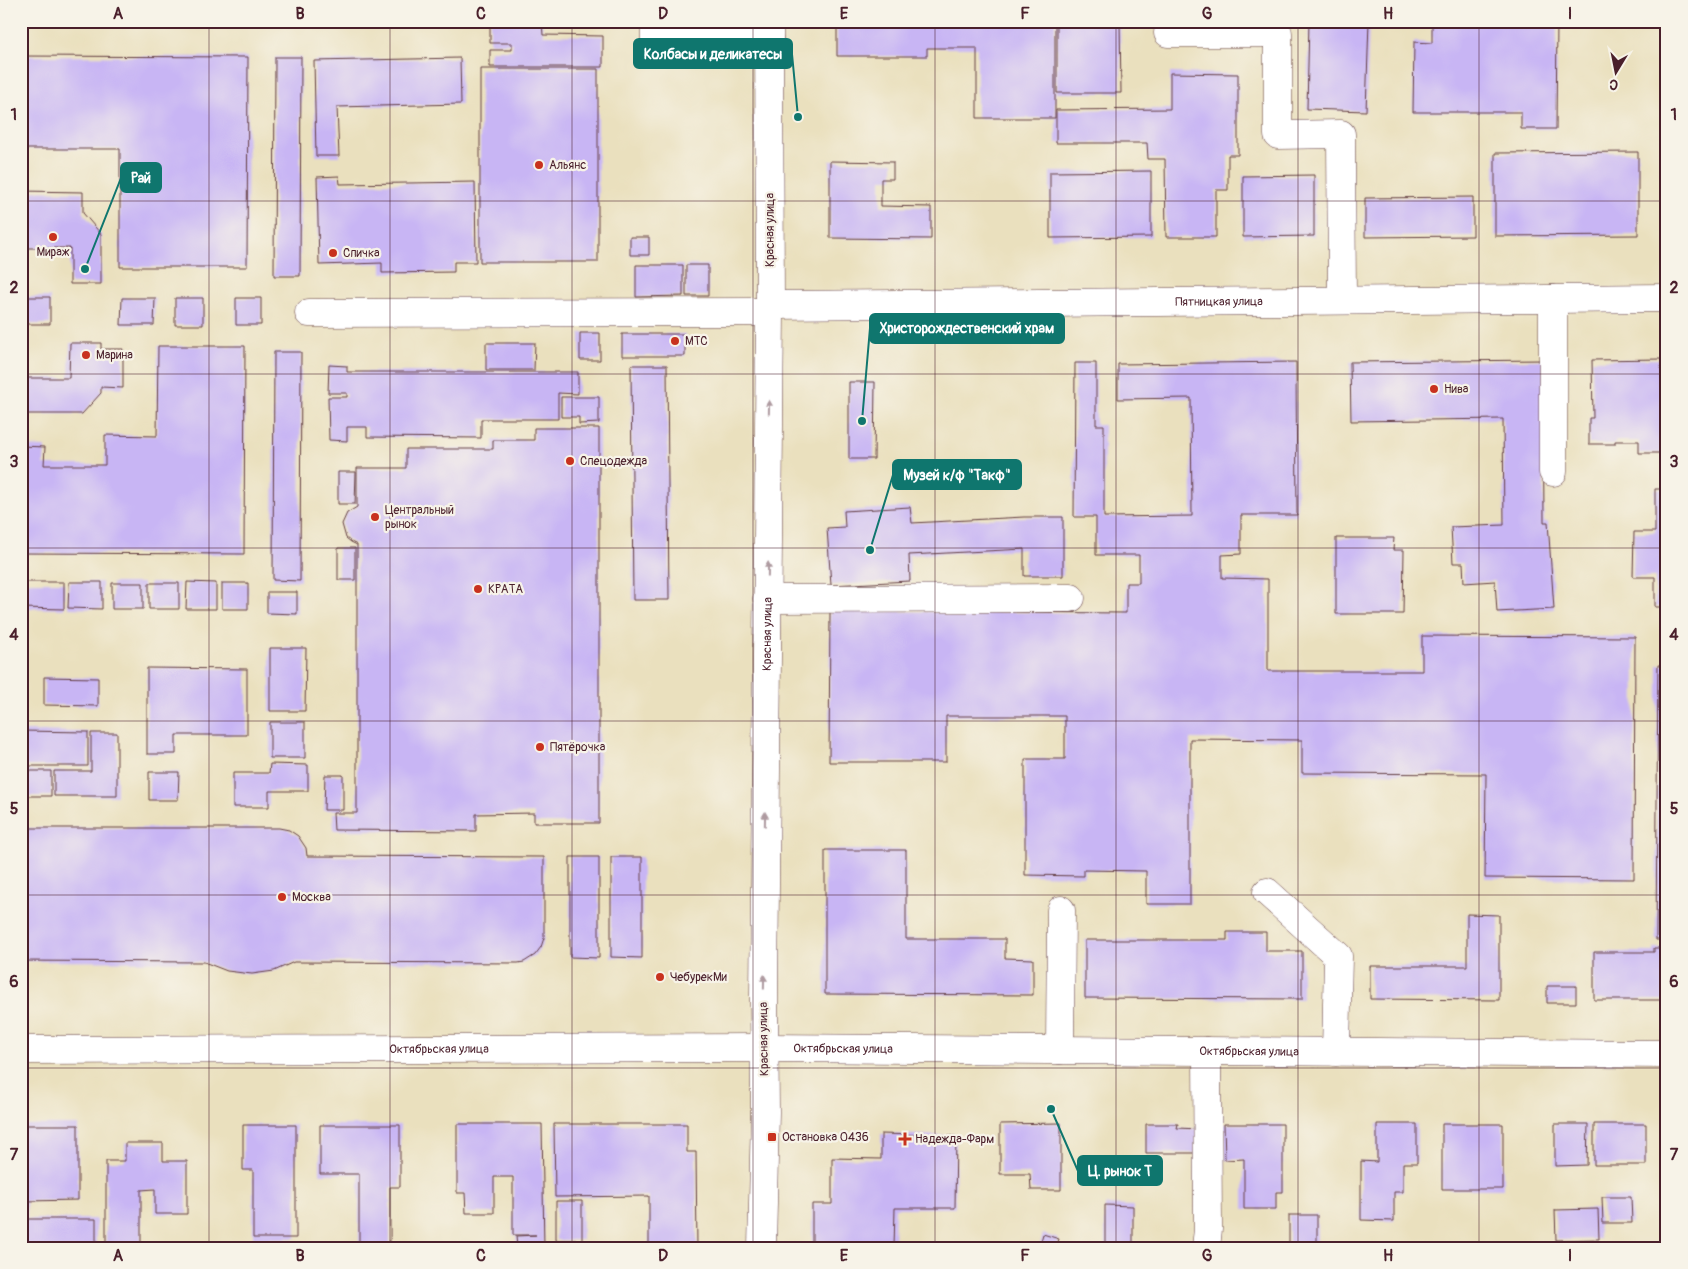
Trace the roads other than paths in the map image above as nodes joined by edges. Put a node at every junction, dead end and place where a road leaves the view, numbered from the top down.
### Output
1 (655, 21) edge
2 (769, 31) edge
3 (1168, 33) dead end
4 (1667, 298) edge
5 (1553, 299) junction
6 (1342, 300) junction
7 (770, 309) junction
8 (309, 313) dead end
9 (1553, 472) dead end
10 (1071, 598) dead end
11 (767, 599) junction
12 (1267, 892) dead end
13 (1061, 910) dead end
14 (764, 1048) junction
15 (21, 1050) edge
16 (1060, 1050) junction
17 (1207, 1051) junction
18 (1336, 1052) junction
19 (1667, 1054) edge
20 (762, 1248) edge
21 (1206, 1248) edge

1 - 2 street
2 - 7 street, Красная улица
3 - 6 street
4 - 5 street, Пятницкая улица
5 - 6 street, Пятницкая улица
5 - 9 street
6 - 7 street, Пятницкая улица
7 - 8 street, Пятницкая улица
11 -> 7 street, Красная улица
10 - 11 street
14 -> 11 street, Красная улица
12 - 18 street
13 - 16 street
14 - 15 street, Октябрьская улица
14 - 16 street, Октябрьская улица
14 - 20 street, Красная улица
16 - 17 street, Октябрьская улица
17 - 18 street, Октябрьская улица
17 - 21 street
18 - 19 street, Октябрьская улица

